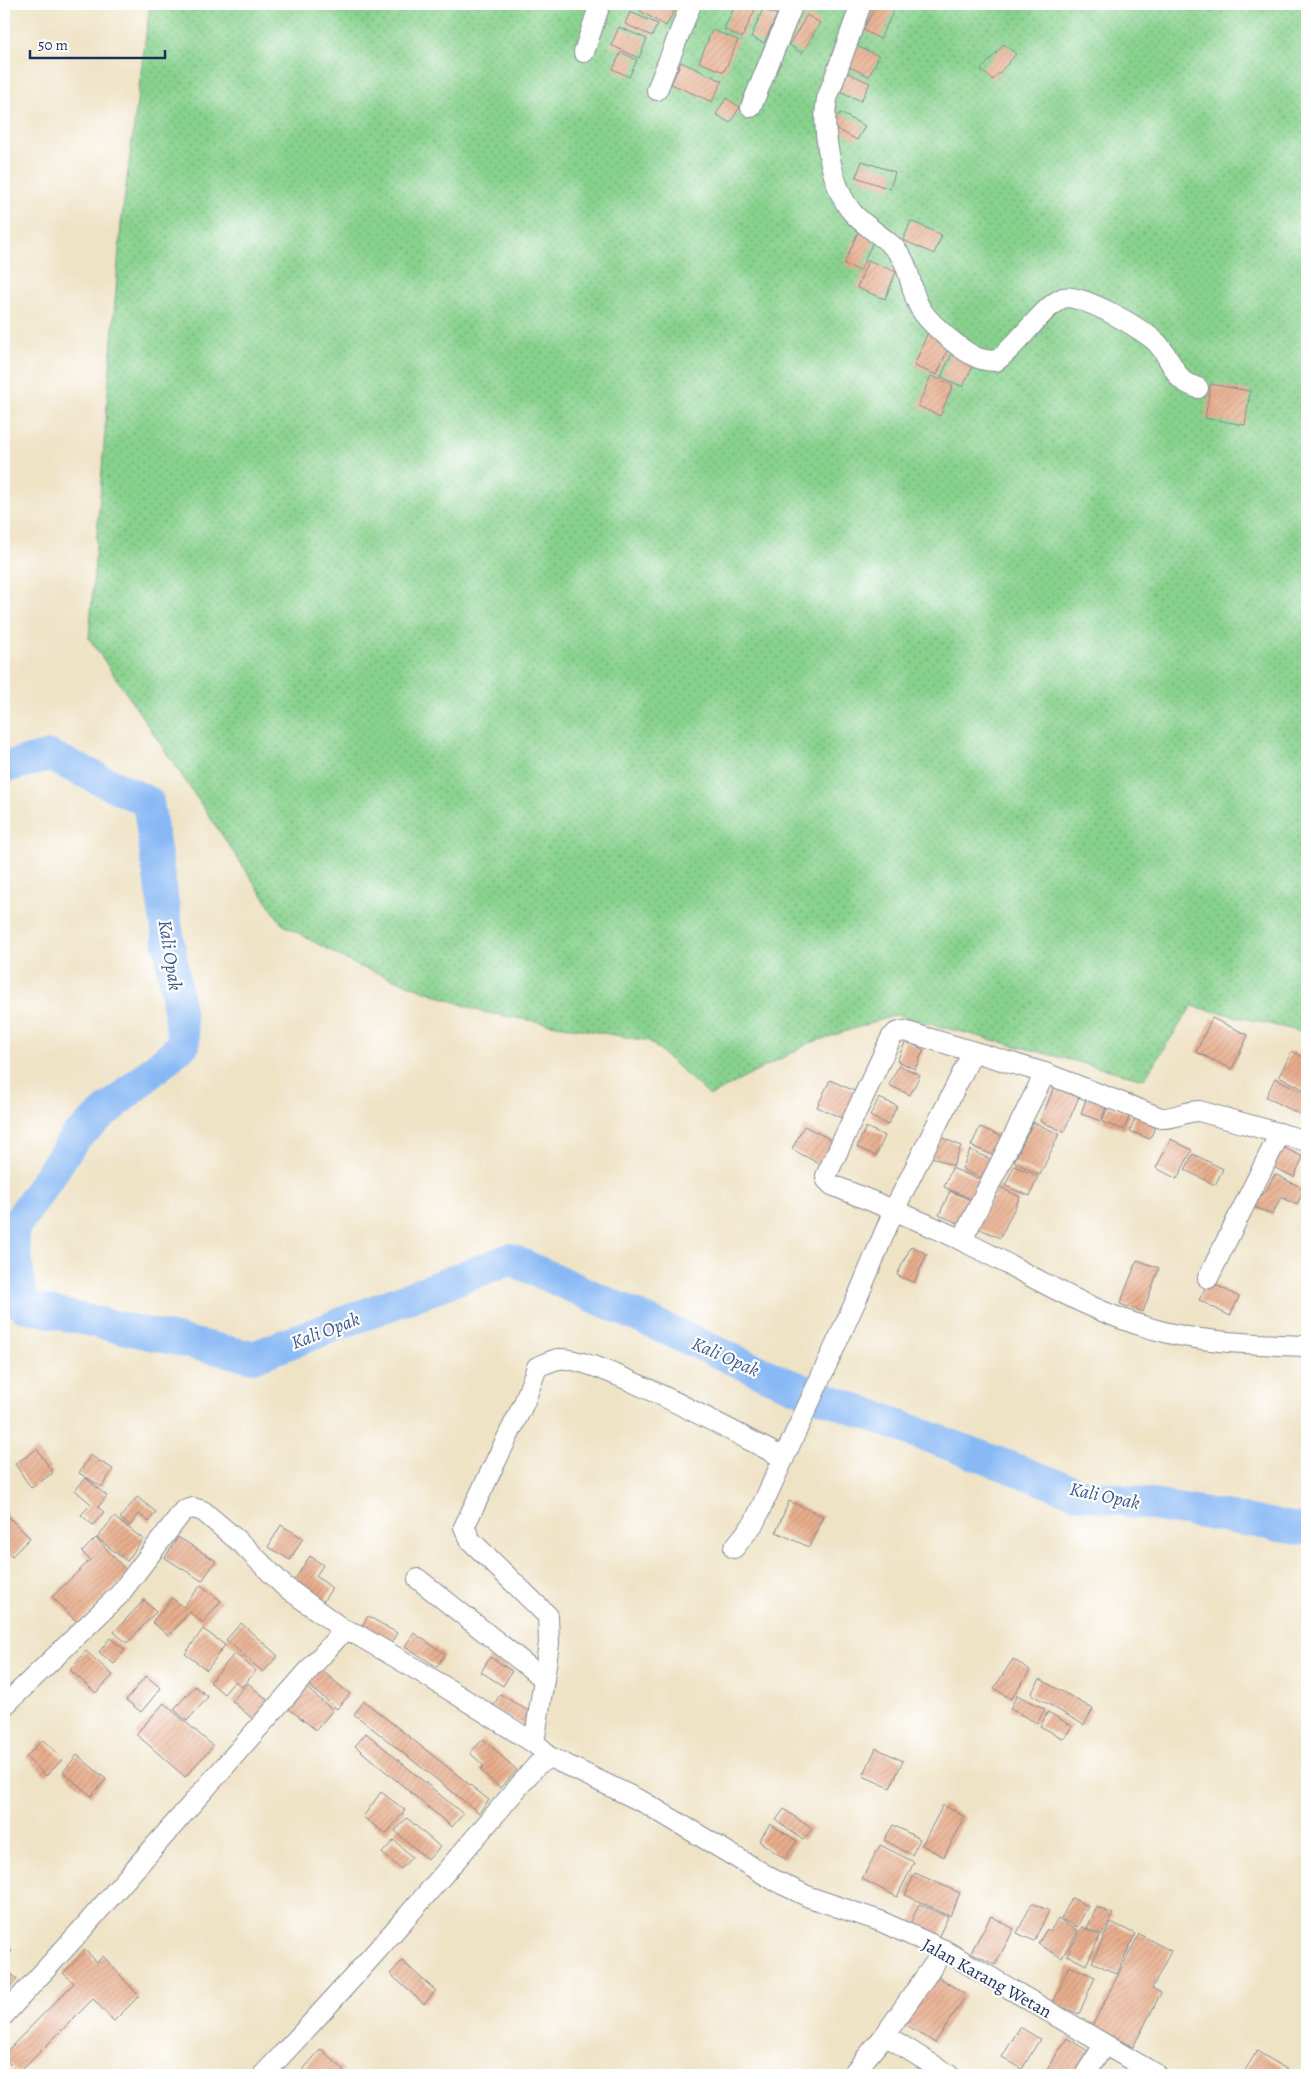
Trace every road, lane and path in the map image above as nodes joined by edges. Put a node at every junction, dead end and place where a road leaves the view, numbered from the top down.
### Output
1 (600, 4) edge
2 (691, 4) edge
3 (792, 4) edge
4 (861, 4) edge
5 (584, 52) dead end
6 (657, 90) dead end
7 (751, 107) dead end
8 (1198, 388) dead end
9 (973, 1052) junction
10 (1046, 1073) junction
11 (1280, 1133) junction
12 (1307, 1141) edge
13 (894, 1210) junction
14 (962, 1240) junction
15 (1208, 1278) dead end
16 (1307, 1346) edge
17 (784, 1458) junction
18 (734, 1548) dead end
19 (418, 1579) dead end
20 (344, 1630) junction
21 (544, 1678) junction
22 (4, 1706) edge
23 (534, 1743) junction
24 (550, 1757) junction
25 (944, 1950) junction
26 (4, 2015) edge
27 (885, 2035) junction
28 (1104, 2045) junction
29 (263, 2075) edge
30 (852, 2075) edge
31 (949, 2075) edge
32 (1085, 2075) edge
33 (1157, 2075) edge

1 - 5 street
2 - 6 street
3 - 7 street
4 - 8 street
9 - 10 street
9 - 13 street
9 - 13 street
10 - 11 street
10 - 14 street
11 - 12 street
11 - 15 street
13 - 14 street
13 - 17 street
14 - 16 street
17 - 18 street
17 - 21 street
19 - 21 street
20 - 22 street, Jalan Karang Wetan
20 - 23 street, Jalan Karang Wetan
20 - 26 street
21 - 23 street
23 - 24 street, Jalan Karang Wetan
24 - 25 street, Jalan Karang Wetan
24 - 29 street
25 - 27 street
25 - 28 street, Jalan Karang Wetan
27 - 30 street
27 - 31 street
28 - 32 street
28 - 33 street, Jalan Karang Wetan

